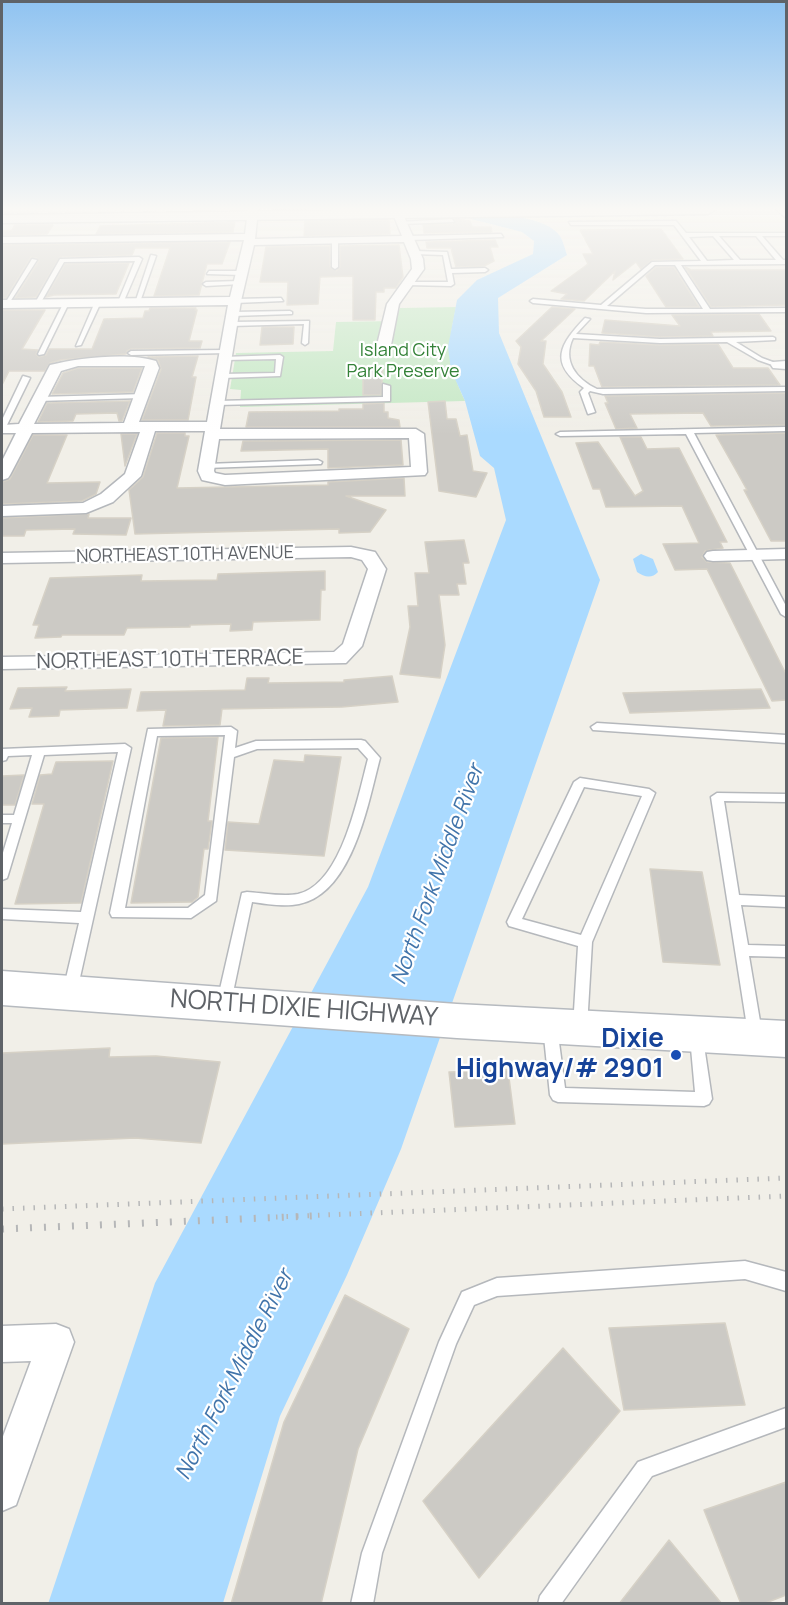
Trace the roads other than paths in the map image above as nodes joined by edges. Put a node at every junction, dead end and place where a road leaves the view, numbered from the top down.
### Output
1 (17, 285) edge
2 (48, 285) edge
3 (128, 285) edge
4 (143, 285) edge
5 (239, 285) edge
6 (407, 285) edge
7 (629, 285) edge
8 (691, 285) edge
9 (281, 300) dead end
10 (533, 301) dead end
11 (98, 302) junction
12 (121, 302) junction
13 (137, 302) junction
14 (38, 303) junction
15 (66, 303) junction
16 (4, 304) edge
17 (602, 308) junction
18 (786, 310) edge
19 (708, 311) junction
20 (233, 313) junction
21 (290, 313) dead end
22 (586, 319) dead end
23 (572, 336) junction
24 (772, 339) dead end
25 (729, 340) junction
26 (305, 343) dead end
27 (78, 345) dead end
28 (384, 345) dead end
29 (131, 353) dead end
30 (41, 354) dead end
31 (226, 355) junction
32 (782, 365) edge
33 (222, 376) junction
34 (26, 378) dead end
35 (386, 386) dead end
36 (588, 389) junction
37 (786, 389) edge
38 (142, 396) junction
39 (38, 399) junction
40 (217, 403) junction
41 (591, 412) dead end
42 (130, 427) junction
43 (149, 427) junction
44 (2, 428) edge
45 (25, 429) junction
46 (786, 429) edge
47 (212, 430) junction
48 (689, 431) junction
49 (560, 434) dead end
50 (318, 462) dead end
51 (207, 472) junction
52 (2, 475) edge
53 (2, 511) edge
54 (786, 554) edge
55 (756, 555) junction
56 (713, 556) dead end
57 (5, 558) edge
58 (2, 579) edge
59 (786, 614) edge
60 (339, 658) joint
61 (2, 663) edge
62 (597, 727) dead end
63 (786, 739) edge
64 (39, 751) junction
65 (2, 752) edge
66 (229, 755) junction
67 (786, 798) edge
68 (2, 819) edge
69 (19, 819) junction
70 (2, 875) edge
71 (733, 900) junction
72 (786, 902) edge
73 (2, 914) edge
74 (86, 918) junction
75 (585, 942) junction
76 (741, 950) junction
77 (786, 951) edge
78 (2, 988) edge
79 (69, 992) junction
80 (224, 1003) junction
81 (565, 1027) junction
82 (697, 1034) junction
83 (771, 1038) edge
84 (786, 1282) edge
85 (2, 1344) edge
86 (786, 1418) edge
87 (2, 1491) edge
88 (362, 1604) edge
89 (548, 1604) edge

1 - 16 lane
2 - 14 lane
3 - 12 lane
4 - 13 lane
5 - 20 street
6 - 28 street
7 - 17 lane
8 - 19 lane
9 - 20 lane
10 - 17 lane
11 - 12 street
11 - 15 street
11 - 27 lane
12 - 13 street
13 - 20 street
14 - 15 street
14 - 16 street
15 - 30 lane
17 - 19 lane
18 - 19 lane
20 - 21 lane
20 - 26 lane
20 - 31 street
22 - 23 lane
23 - 25 lane
23 - 36 lane
24 - 25 lane
25 - 32 lane
29 - 31 lane
31 - 33 street
31 - 33 lane
33 - 40 street
34 - 44 lane
35 - 40 lane
36 - 37 lane
36 - 41 lane
38 - 39 lane
38 - 39 street
38 - 42 street
39 - 45 street
40 - 47 street
42 - 43 street
42 - 45 street
43 - 47 street
43 - 53 street
44 - 45 street
45 - 52 street
46 - 48 lane
47 - 51 street
47 - 51 street
48 - 49 lane
48 - 55 lane
50 - 51 lane
54 - 55 street
55 - 56 street
55 - 59 lane
57 - 58 street
57 - 60 street, NORTHEAST 10TH AVENUE
60 - 61 street, NORTHEAST 10TH TERRACE
62 - 63 lane
64 - 65 lane
64 - 69 lane
64 - 74 lane
66 - 66 lane
66 - 80 lane
67 - 71 lane
68 - 69 lane
69 - 70 lane
71 - 72 lane
71 - 76 lane
73 - 74 lane
74 - 79 lane
75 - 75 lane
75 - 81 lane
76 - 77 lane
76 - 83 lane
78 - 79 street, NORTH DIXIE HIGHWAY
79 - 80 street, NORTH DIXIE HIGHWAY
80 - 81 street, NORTH DIXIE HIGHWAY
81 - 82 street, NORTH DIXIE HIGHWAY
81 - 82 lane
82 - 83 street, NORTH DIXIE HIGHWAY
84 - 88 lane
85 - 87 street
86 - 89 lane

